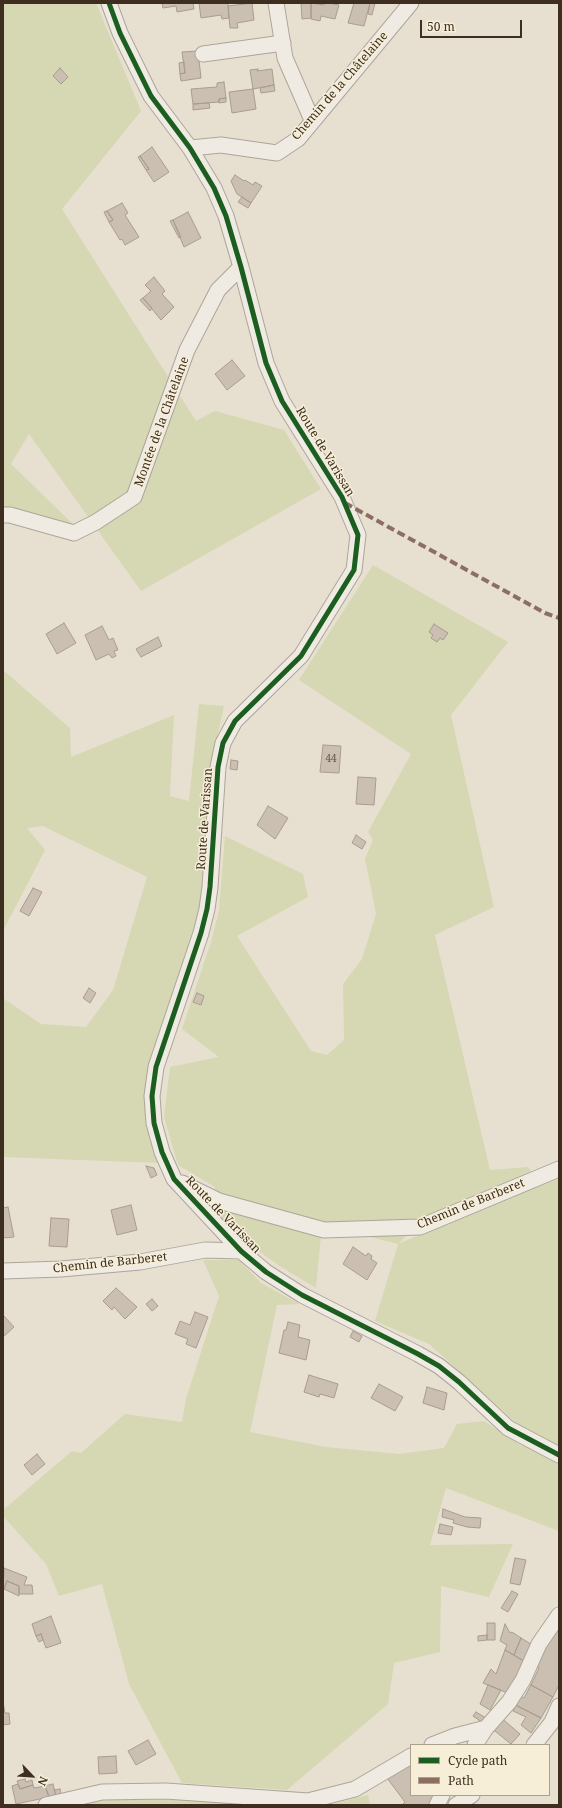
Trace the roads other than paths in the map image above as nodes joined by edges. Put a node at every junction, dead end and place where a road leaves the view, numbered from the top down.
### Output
1 (109, 3) edge
2 (276, 3) edge
3 (411, 3) edge
4 (283, 43) junction
5 (203, 54) dead end
6 (312, 120) junction
7 (190, 148) junction
8 (241, 267) junction
9 (3, 515) edge
10 (559, 1169) edge
11 (174, 1179) junction
12 (242, 1251) junction
13 (3, 1271) edge
14 (559, 1455) edge
15 (559, 1615) edge
16 (559, 1706) edge
17 (486, 1728) junction
18 (435, 1744) edge
19 (476, 1744) edge
20 (535, 1744) edge
21 (410, 1757) edge
22 (441, 1796) edge
23 (470, 1796) edge
24 (46, 1805) edge
25 (436, 1805) edge
26 (456, 1805) edge

1 - 7 street, Route de Varissan
2 - 4 street
3 - 6 street, Chemin de la Châtelaine
4 - 5 street
4 - 6 street
6 - 7 street, Chemin de la Châtelaine
7 - 8 street, Route de Varissan
8 - 9 street, Montée de la Châtelaine
8 - 11 street, Route de Varissan
10 - 11 street, Chemin de Barberet
11 - 12 street, Route de Varissan
12 - 13 street, Chemin de Barberet
12 - 14 street, Route de Varissan
15 - 17 street
16 - 20 street
17 - 18 street
17 - 19 street
21 - 24 street
22 - 25 street
23 - 26 street

